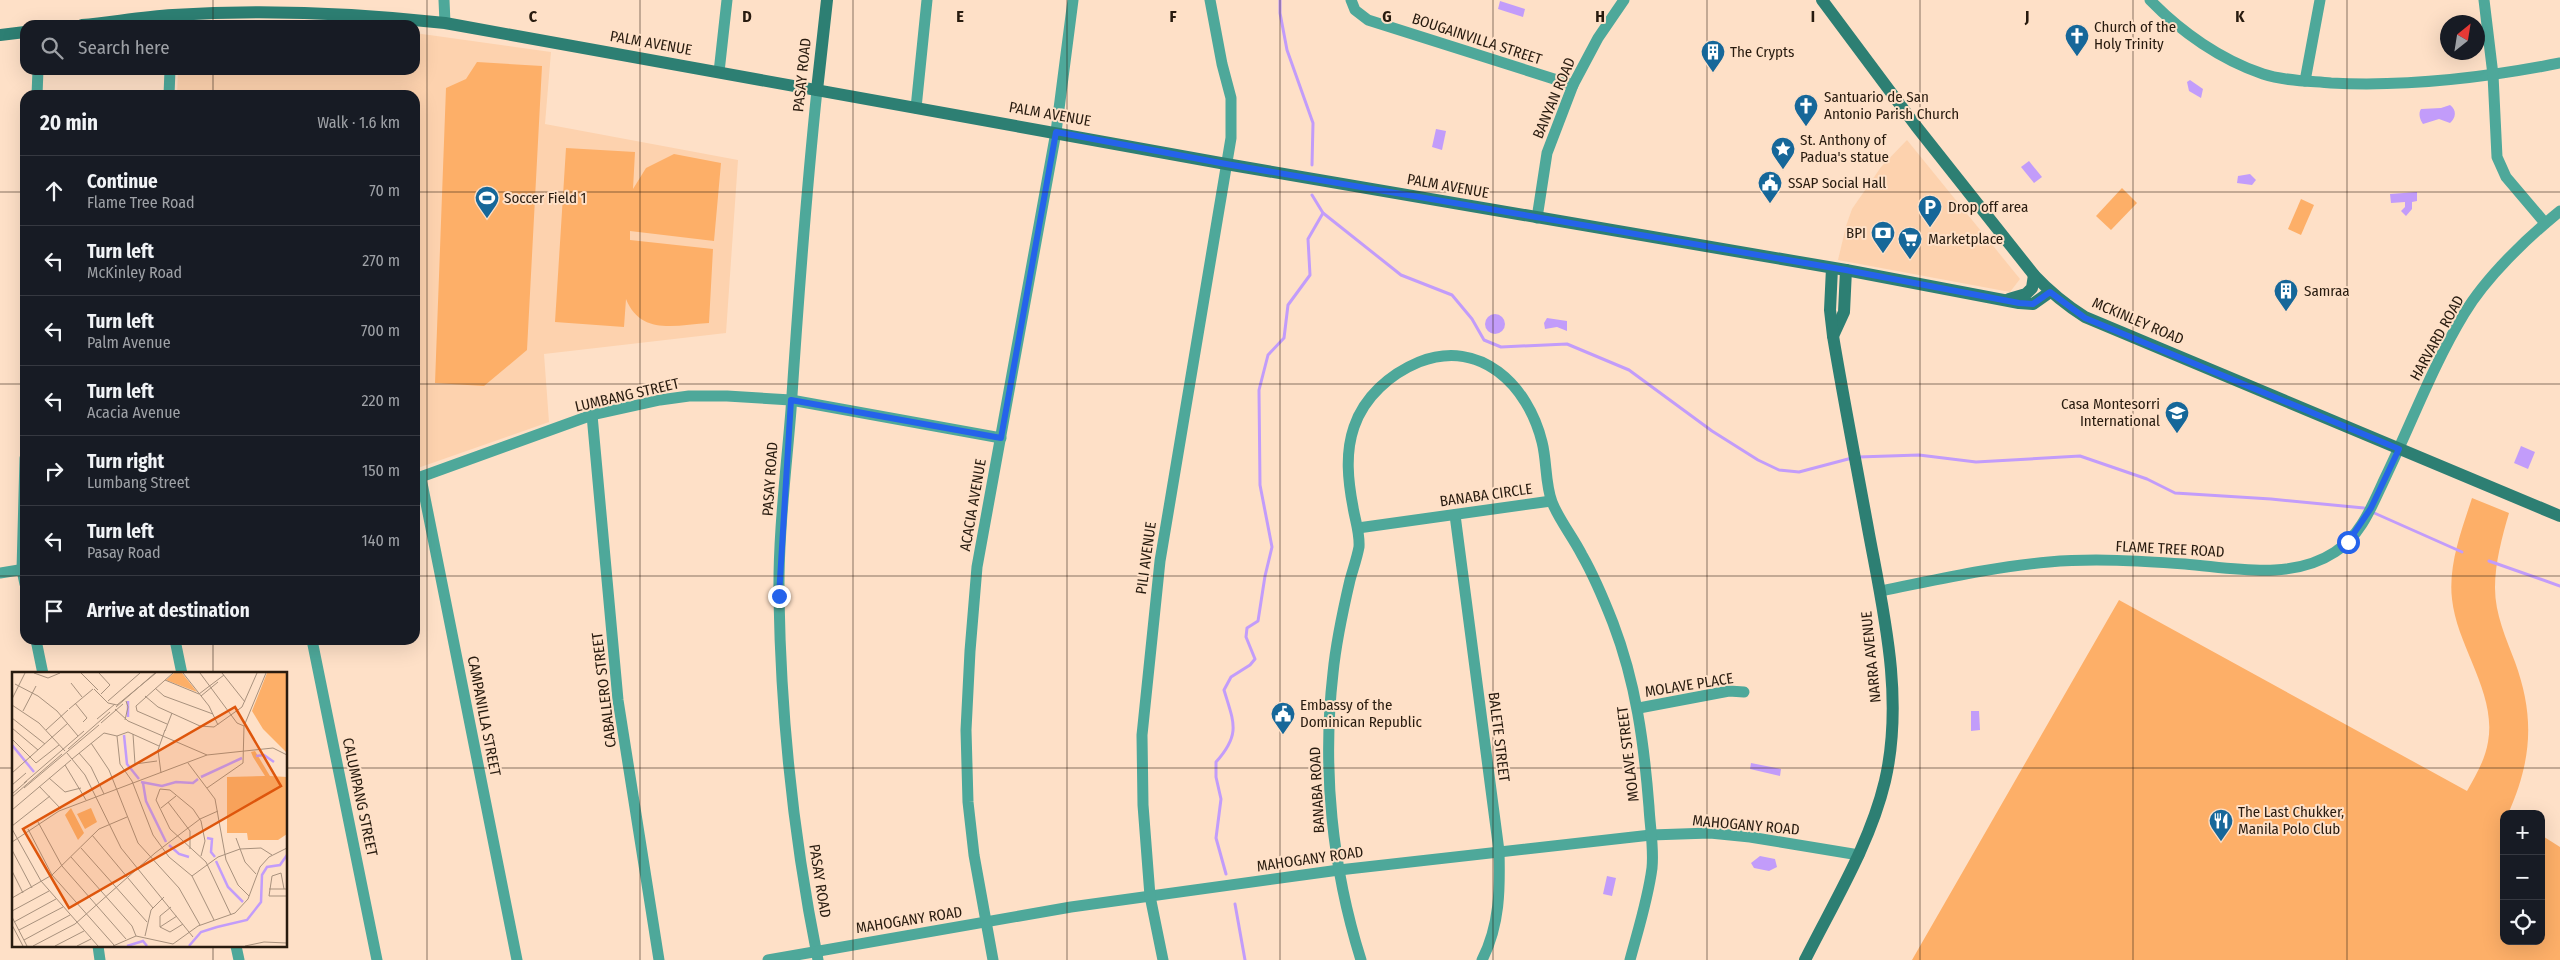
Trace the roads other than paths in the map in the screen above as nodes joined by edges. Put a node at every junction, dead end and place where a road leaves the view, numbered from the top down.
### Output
1 (444, 0) edge
2 (727, 0) edge
3 (826, 0) edge
4 (927, 0) edge
5 (1073, 0) edge
6 (1210, 0) edge
7 (1351, 0) edge
8 (1624, 0) edge
9 (1822, 0) edge
10 (2150, 0) edge
11 (2320, 0) edge
12 (2484, 0) edge
13 (172, 20) edge
14 (411, 20) edge
15 (420, 21) edge
16 (445, 23) junction
17 (20, 33) edge
18 (0, 36) edge
19 (2560, 63) edge
20 (719, 72) junction
21 (38, 75) edge
22 (170, 75) edge
23 (2493, 75) junction
24 (2305, 81) junction
25 (1573, 85) junction
26 (37, 90) edge
27 (169, 90) edge
28 (816, 90) junction
29 (916, 108) junction
30 (1056, 132) junction
31 (1226, 164) junction
32 (2560, 211) edge
33 (1537, 218) junction
34 (2545, 223) junction
35 (1832, 268) junction
36 (1846, 270) junction
37 (2034, 276) junction
38 (2050, 292) junction
39 (2007, 299) junction
40 (1833, 336) junction
41 (791, 400) junction
42 (592, 415) junction
43 (1001, 438) junction
44 (2399, 449) junction
45 (420, 477) edge
46 (420, 488) edge
47 (1551, 501) junction
48 (1455, 515) junction
49 (2560, 516) edge
50 (1358, 528) junction
51 (20, 570) edge
52 (0, 573) edge
53 (1880, 591) junction
54 (37, 645) edge
55 (176, 645) edge
56 (313, 645) edge
57 (43, 672) edge
58 (182, 672) edge
59 (1744, 692) dead end
60 (1639, 708) junction
61 (1651, 835) junction
62 (1498, 851) junction
63 (1858, 855) junction
64 (1339, 870) junction
65 (1150, 896) junction
66 (986, 923) junction
67 (817, 955) edge
68 (377, 960) edge
69 (518, 960) edge
70 (659, 960) edge
71 (768, 960) edge
72 (993, 960) edge
73 (1163, 960) edge
74 (1360, 960) edge
75 (1482, 960) edge
76 (1630, 960) edge
77 (1805, 960) edge

1 - 16 street
2 - 20 street
3 - 28 street, PASAY ROAD
4 - 29 street
5 - 30 street, ACACIA AVENUE
6 - 31 street, PILI AVENUE
7 - 25 street, BOUGAINVILLA STREET
8 - 25 street, BANYAN ROAD
9 - 37 street, MCKINLEY ROAD
10 - 24 street
11 - 24 street
12 - 23 street
13 - 14 street, PALM AVENUE
15 - 16 street, PALM AVENUE
16 - 20 street, PALM AVENUE
17 - 18 street
19 - 23 street
20 - 28 street, PALM AVENUE
21 - 26 street
22 - 27 street
23 - 24 street
23 - 34 street
25 - 33 street, BANYAN ROAD
28 - 29 street, PALM AVENUE
28 - 41 street, PASAY ROAD
29 - 30 street, PALM AVENUE
30 - 31 street, PALM AVENUE
30 - 43 street, ACACIA AVENUE
31 - 33 street, PALM AVENUE
31 - 65 street, PILI AVENUE
32 - 34 street, HARVARD ROAD
33 - 35 street, PALM AVENUE
34 - 44 street, HARVARD ROAD
35 - 36 street, PALM AVENUE
35 - 40 street, NARRA AVENUE
36 - 39 street, PALM AVENUE
36 - 40 street
37 - 38 street, MCKINLEY ROAD
37 - 39 street
38 - 39 street, PALM AVENUE
38 - 44 street, MCKINLEY ROAD
40 - 53 street, NARRA AVENUE
41 - 42 street, LUMBANG STREET
41 - 43 street, LUMBANG STREET
41 - 67 street, PASAY ROAD
42 - 45 street, LUMBANG STREET
42 - 70 street, CABALLERO STREET
43 - 66 street, ACACIA AVENUE
44 - 49 street, MCKINLEY ROAD
44 - 53 street, FLAME TREE ROAD
46 - 69 street, CAMPANILLA STREET
47 - 48 street, BANABA CIRCLE
47 - 50 street, BANABA CIRCLE
47 - 60 street, MOLAVE STREET
48 - 50 street, BANABA CIRCLE
48 - 62 street, BALETE STREET
50 - 64 street, BANABA ROAD
51 - 52 street
53 - 63 street, NARRA AVENUE
54 - 57 street
55 - 58 street
56 - 68 street, CALUMPANG STREET
59 - 60 street, MOLAVE PLACE
60 - 61 street, MOLAVE STREET
61 - 62 street, MAHOGANY ROAD
61 - 63 street, MAHOGANY ROAD
61 - 76 street, MOLAVE STREET
62 - 64 street, MAHOGANY ROAD
62 - 75 street, BALETE STREET
63 - 77 street, NARRA AVENUE
64 - 65 street, MAHOGANY ROAD
64 - 74 street, BANABA ROAD
65 - 66 street, MAHOGANY ROAD
65 - 73 street, PILI AVENUE
66 - 67 street, MAHOGANY ROAD
66 - 72 street, ACACIA AVENUE
67 - 71 street, MAHOGANY ROAD

